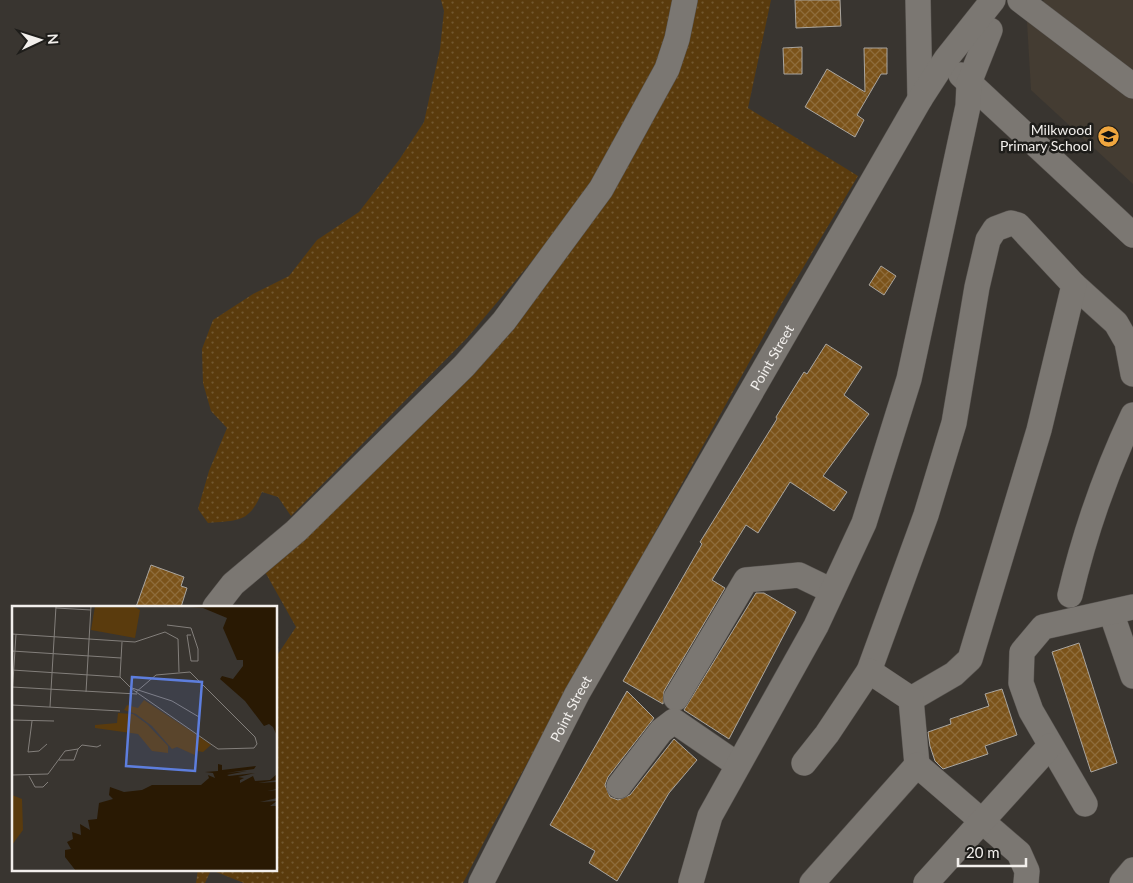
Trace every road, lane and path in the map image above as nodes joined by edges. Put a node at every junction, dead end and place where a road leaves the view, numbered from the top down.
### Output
1 (685, 0) edge
2 (918, 0) edge
3 (994, 0) edge
4 (1020, 0) edge
5 (990, 30) junction
6 (946, 59) junction
7 (970, 83) junction
8 (1133, 85) edge
9 (920, 99) junction
10 (994, 104) junction
11 (1133, 235) edge
12 (1074, 285) junction
13 (1133, 374) edge
14 (1133, 415) edge
15 (832, 591) junction
16 (1070, 595) dead end
17 (216, 606) edge
18 (1122, 609) edge
19 (1131, 666) edge
20 (869, 671) junction
21 (676, 698) dead end
22 (911, 699) junction
23 (1050, 746) junction
24 (804, 763) dead end
25 (917, 765) junction
26 (738, 766) junction
27 (618, 786) dead end
28 (1085, 804) dead end
29 (980, 820) junction
30 (1133, 870) edge
31 (691, 882) edge
32 (480, 883) edge
33 (812, 883) edge
34 (926, 883) edge
35 (1026, 883) edge
36 (1122, 883) edge

1 - 17 street
2 - 9 street
3 - 5 street
3 - 6 street, Point Street
4 - 8 street
5 - 7 street
5 - 10 street
6 - 7 street
6 - 9 street, Point Street
7 - 10 street
7 - 15 street
9 - 32 street, Point Street
10 - 11 street
12 - 13 street
12 - 20 street
12 - 22 street
14 - 16 street
15 - 21 street
15 - 26 street
18 - 19 street
18 - 23 street
20 - 22 street
20 - 24 street
22 - 25 street
23 - 28 street
23 - 29 street
25 - 29 street
25 - 33 street
26 - 27 street
26 - 31 street
29 - 34 street
29 - 35 street
30 - 36 street

